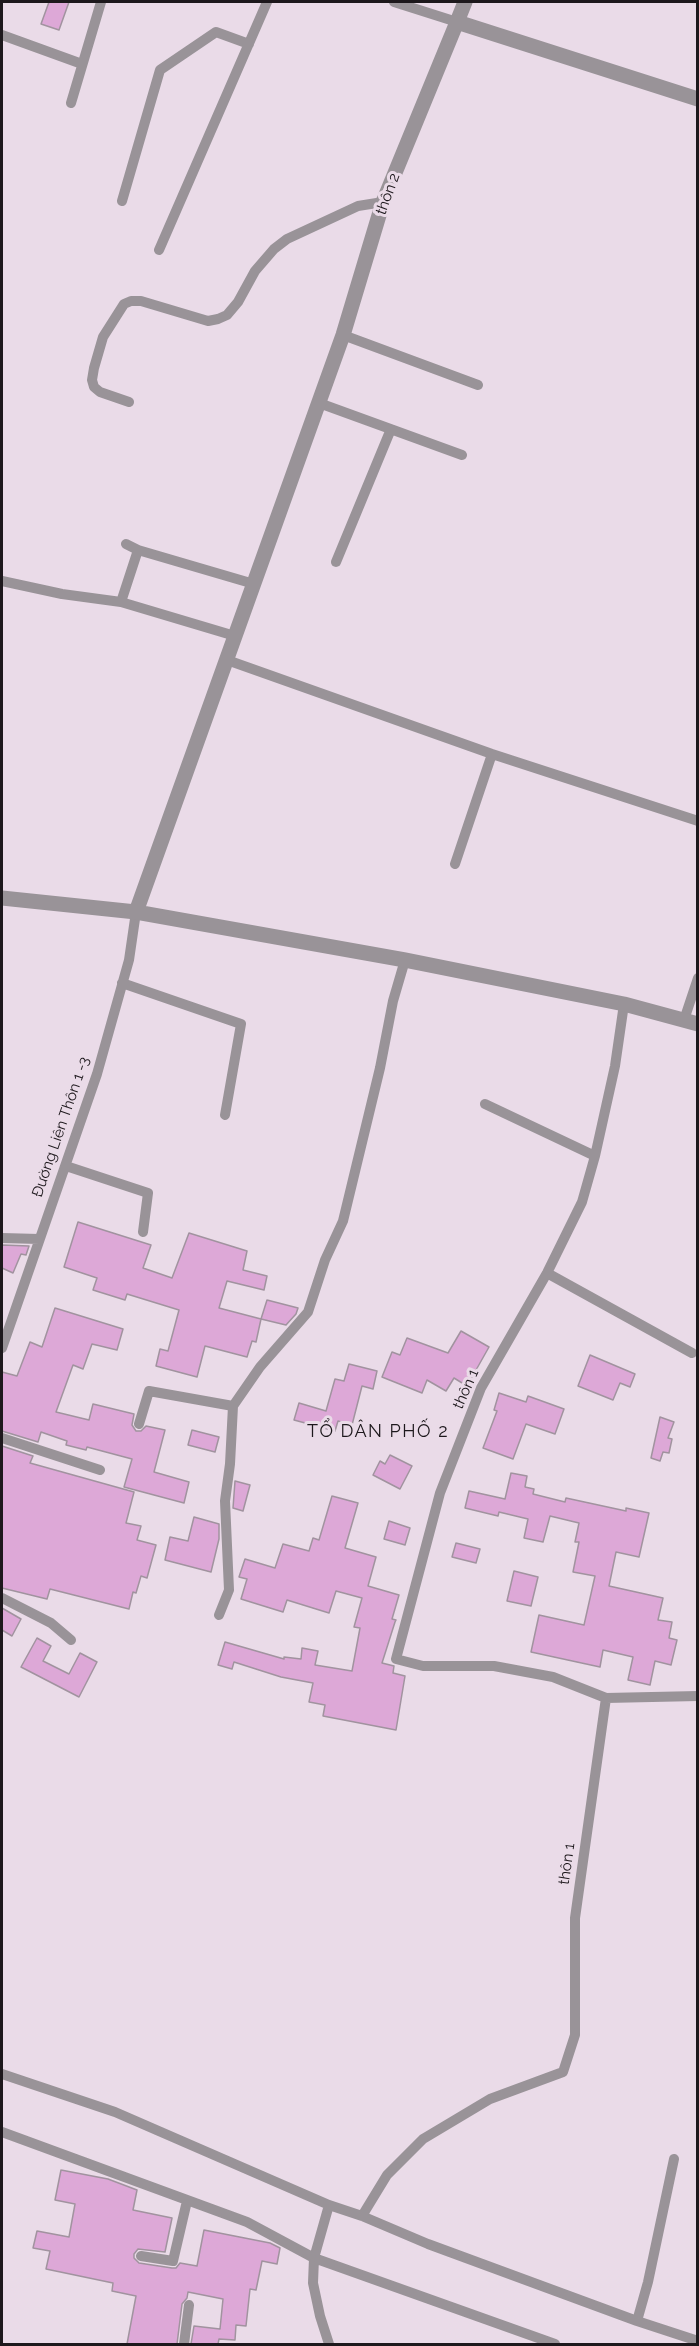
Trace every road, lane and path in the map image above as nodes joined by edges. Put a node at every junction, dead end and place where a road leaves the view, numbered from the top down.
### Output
1 (101, 2) edge
2 (267, 2) edge
3 (394, 2) edge
4 (465, 2) edge
5 (457, 22) junction
6 (2, 35) edge
7 (249, 44) junction
8 (82, 64) junction
9 (698, 99) edge
10 (71, 103) dead end
11 (122, 201) dead end
12 (383, 202) junction
13 (159, 250) dead end
14 (343, 335) junction
15 (478, 386) dead end
16 (129, 402) dead end
17 (319, 403) junction
18 (391, 429) junction
19 (462, 455) dead end
20 (126, 544) dead end
21 (138, 550) junction
22 (336, 562) dead end
23 (2, 581) edge
24 (254, 584) junction
25 (121, 602) junction
26 (235, 636) junction
27 (227, 660) junction
28 (492, 754) junction
29 (698, 821) edge
30 (455, 864) dead end
31 (2, 898) edge
32 (136, 912) junction
33 (405, 960) junction
34 (698, 978) edge
35 (122, 983) junction
36 (624, 1004) junction
37 (691, 1022) edge
38 (485, 1104) dead end
39 (225, 1115) dead end
40 (595, 1156) junction
41 (66, 1166) junction
42 (143, 1232) dead end
43 (2, 1238) edge
44 (39, 1239) junction
45 (547, 1273) junction
46 (2, 1344) edge
47 (692, 1353) dead end
48 (233, 1406) junction
49 (139, 1424) dead end
50 (2, 1438) edge
51 (100, 1470) dead end
52 (2, 1598) edge
53 (219, 1615) dead end
54 (71, 1640) dead end
55 (698, 1696) edge
56 (606, 1698) junction
57 (2, 2074) edge
58 (2, 2132) edge
59 (674, 2159) dead end
60 (188, 2201) junction
61 (329, 2205) junction
62 (362, 2216) junction
63 (141, 2256) dead end
64 (314, 2258) junction
65 (189, 2305) dead end
66 (637, 2321) junction
67 (698, 2341) edge
68 (184, 2344) edge
69 (328, 2344) edge
70 (555, 2344) edge

1 - 8 lane
2 - 7 lane
3 - 5 lane
4 - 5 street, thôn 2
5 - 9 street
5 - 12 street, thôn 2
6 - 8 lane
7 - 11 lane
7 - 13 lane
8 - 10 lane
12 - 14 street, thôn 2
12 - 16 lane
14 - 15 lane
14 - 17 street, thôn 2
17 - 18 lane
17 - 24 street, thôn 2
18 - 19 lane
18 - 22 lane
20 - 21 lane
21 - 24 lane
21 - 25 lane
23 - 25 lane
24 - 26 street, thôn 2
25 - 26 lane
26 - 27 street, thôn 2
27 - 28 lane
27 - 32 street, thôn 2
28 - 29 lane
28 - 30 lane
31 - 32 street
32 - 33 street
32 - 35 lane, Đường Liên Thôn 1 -3
33 - 36 street
33 - 48 lane
34 - 37 lane
35 - 39 lane
35 - 41 lane, Đường Liên Thôn 1 -3
36 - 37 street
36 - 40 lane, thôn 1
38 - 40 lane
40 - 45 lane, thôn 1
41 - 42 lane
41 - 44 lane, Đường Liên Thôn 1 -3
43 - 44 lane
44 - 46 lane, Đường Liên Thôn 1 -3
45 - 47 lane
45 - 56 lane, thôn 1
48 - 49 lane
48 - 53 lane
50 - 51 lane
52 - 54 lane
55 - 56 lane, thôn 1
56 - 62 lane, thôn 1
57 - 61 lane
58 - 60 lane
59 - 66 lane
60 - 63 lane
60 - 64 lane
61 - 62 lane
61 - 64 lane
62 - 66 lane
64 - 69 lane
64 - 70 lane
65 - 68 lane
66 - 67 lane

